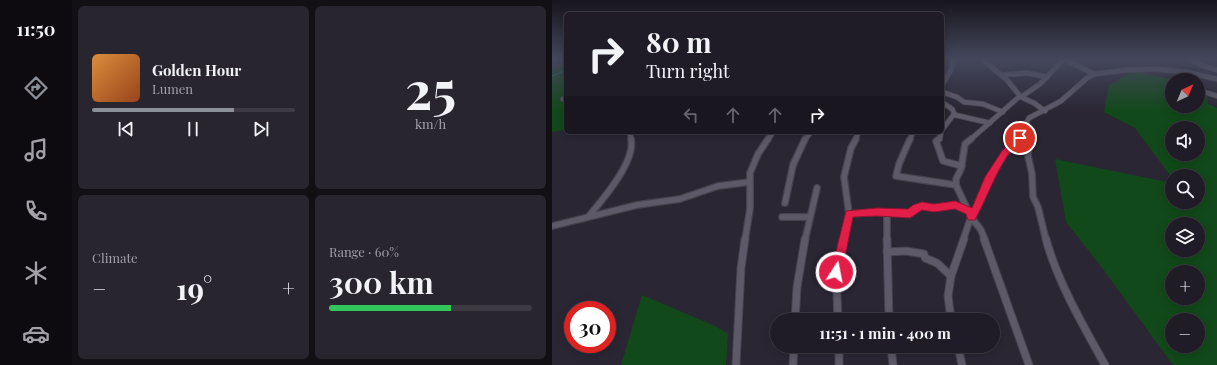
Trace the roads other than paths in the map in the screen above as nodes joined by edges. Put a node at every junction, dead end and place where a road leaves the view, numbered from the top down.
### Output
1 (1003, 76) edge
2 (1011, 76) edge
3 (1042, 76) edge
4 (1088, 76) edge
5 (1203, 76) edge
6 (1047, 77) joint
7 (1217, 79) edge
8 (1007, 80) junction
9 (1205, 92) edge
10 (944, 93) edge
11 (1217, 96) edge
12 (1021, 97) junction
13 (944, 104) edge
14 (1045, 111) junction
15 (1003, 112) junction
16 (954, 114) junction
17 (1029, 118) junction
18 (990, 122) junction
19 (944, 128) edge
20 (630, 134) edge
21 (773, 134) edge
22 (810, 134) edge
23 (858, 134) edge
24 (912, 134) edge
25 (941, 134) edge
26 (962, 166) junction
27 (750, 182) junction
28 (956, 185) junction
29 (816, 188) dead end
30 (785, 203) dead end
31 (887, 213) junction
32 (849, 214) junction
33 (971, 214) junction
34 (589, 216) junction
35 (782, 217) dead end
36 (810, 217) junction
37 (552, 226) edge
38 (887, 252) junction
39 (950, 276) junction
40 (795, 313) edge
41 (838, 313) edge
42 (889, 313) edge
43 (950, 313) edge
44 (794, 353) edge
45 (839, 353) edge
46 (892, 353) edge
47 (959, 353) edge
48 (736, 365) edge
49 (793, 365) edge
50 (839, 365) edge
51 (893, 365) edge
52 (962, 365) edge
53 (1029, 365) edge
54 (1105, 365) edge

1 - 8 street
2 - 8 street
3 - 6 street
4 - 14 street
5 - 7 street
6 - 12 street
8 - 12 street
9 - 11 street
10 - 15 street
12 - 14 street
12 - 15 street
13 - 16 street
14 - 17 street
15 - 18 street
16 - 18 street
16 - 19 street
17 - 33 street
17 - 54 street
18 - 26 street
20 - 34 street
21 - 27 street
22 - 30 street
23 - 32 street
24 - 28 street
25 - 26 street
26 - 28 street
27 - 34 street
27 - 48 street
28 - 33 street
29 - 36 street
31 - 32 street
31 - 33 street
31 - 38 street
32 - 41 street
33 - 39 street
33 - 53 street
34 - 37 street
35 - 36 street
36 - 40 street
38 - 39 street
38 - 42 street
39 - 43 street
44 - 49 street
45 - 50 street
46 - 51 street
47 - 52 street

